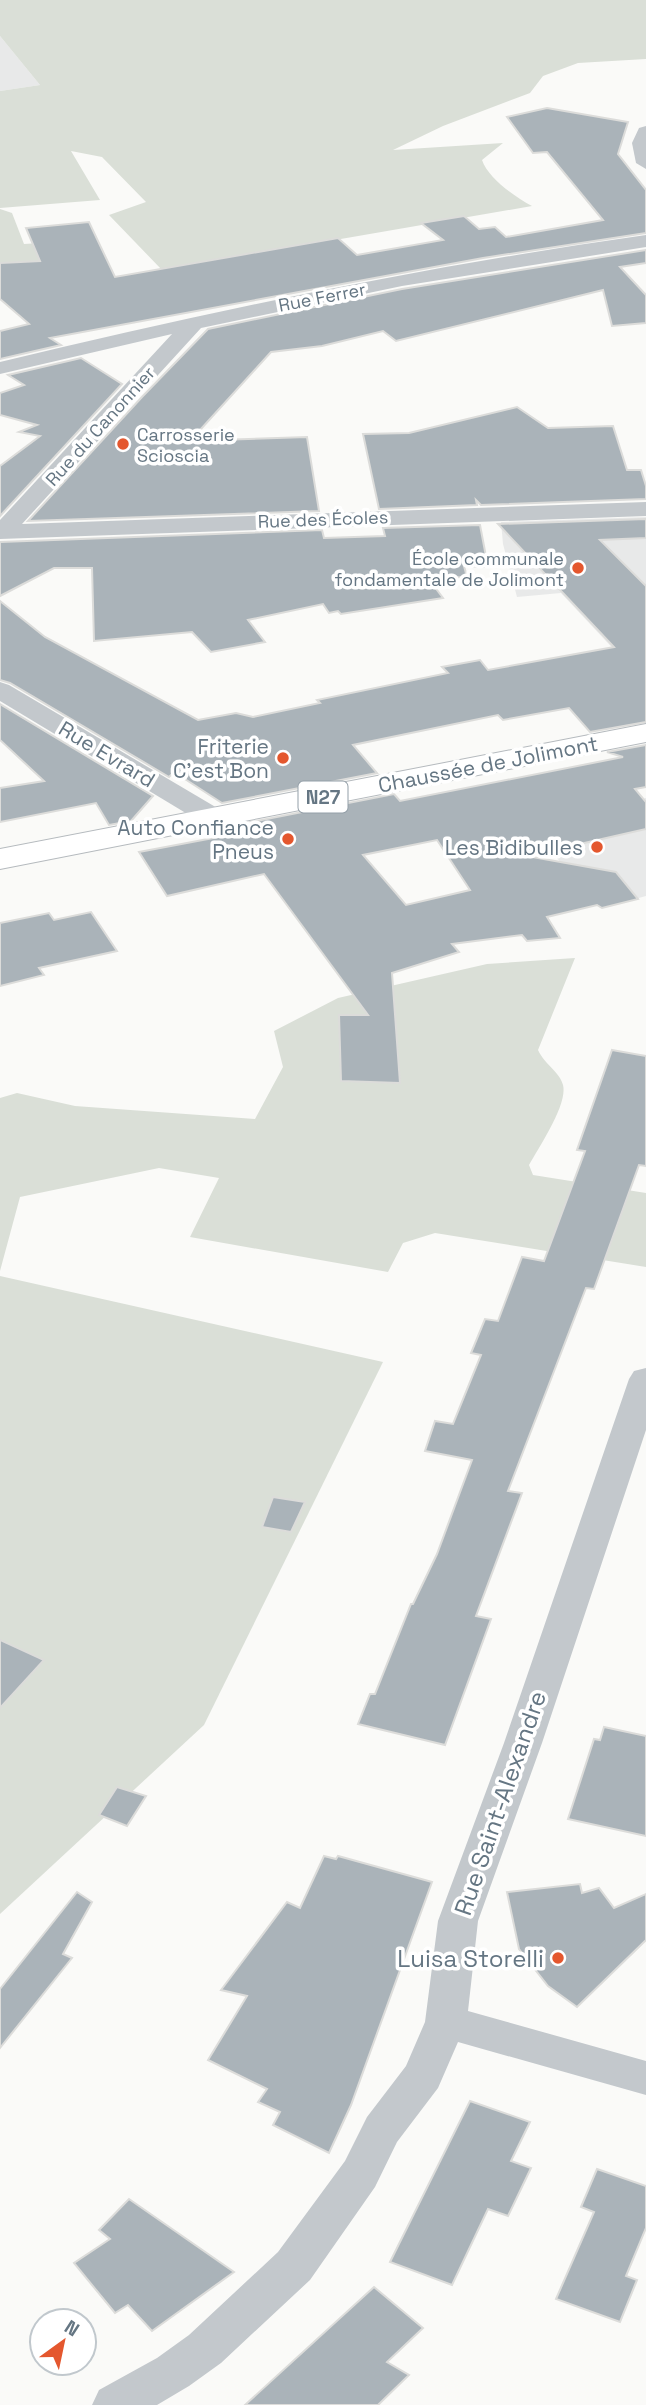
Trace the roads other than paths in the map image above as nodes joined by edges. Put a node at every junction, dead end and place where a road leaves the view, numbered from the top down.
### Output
1 (646, 132) edge
2 (646, 163) edge
3 (646, 241) edge
4 (194, 323) junction
5 (0, 368) edge
6 (646, 509) edge
7 (3, 531) edge
8 (0, 690) edge
9 (646, 733) edge
10 (214, 818) junction
11 (0, 859) edge
12 (646, 1378) edge
13 (446, 2022) junction
14 (646, 2078) edge
15 (115, 2405) edge

1 - 2 street
3 - 4 street, Rue Ferrer
4 - 5 street, Rue Ferrer
4 - 7 street, Rue du Canonnier
6 - 7 street, Rue des Écoles
8 - 10 street, Rue Evrard
9 - 10 main road, Chaussée de Jolimont / N27
10 - 11 main road, Chaussée de Jolimont / N27
12 - 13 street, Rue Saint-Alexandre
13 - 14 street
13 - 15 street, Rue Saint-Alexandre

